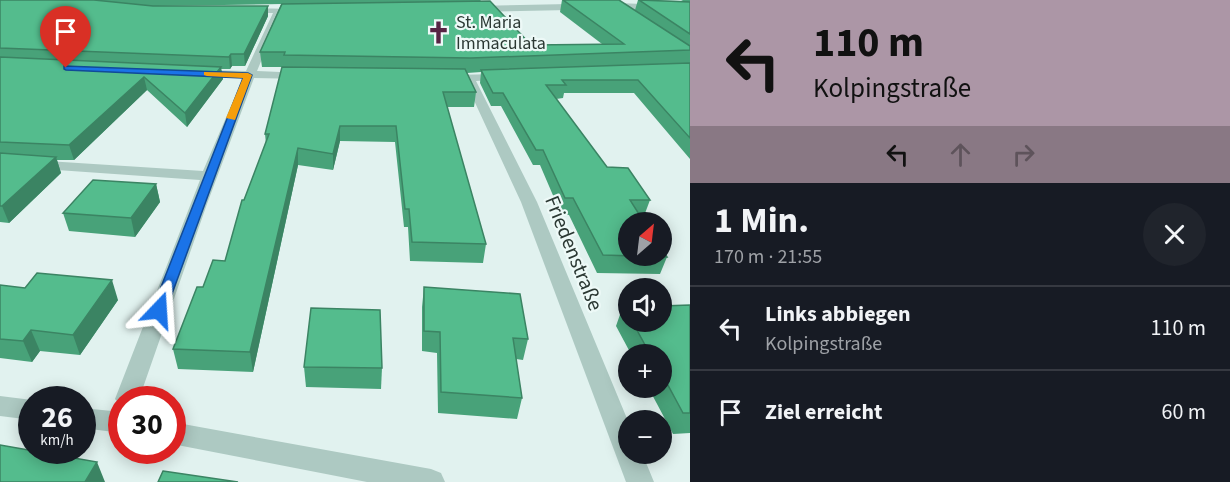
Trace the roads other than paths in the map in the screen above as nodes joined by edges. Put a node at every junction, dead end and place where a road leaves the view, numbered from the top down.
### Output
1 (603, 0) edge
2 (618, 6) junction
3 (465, 9) edge
4 (690, 9) edge
5 (233, 10) edge
6 (278, 11) junction
7 (308, 11) edge
8 (634, 18) edge
9 (188, 73) edge
10 (248, 75) junction
11 (319, 76) edge
12 (517, 77) edge
13 (435, 78) edge
14 (469, 78) junction
15 (0, 162) edge
16 (208, 176) junction
17 (132, 386) edge
18 (0, 406) edge
19 (18, 408) edge
20 (186, 436) edge
21 (431, 482) edge
22 (640, 482) edge

1 - 2 street
2 - 3 street
2 - 4 street
2 - 8 street
5 - 6 street
6 - 7 street
6 - 10 street
9 - 10 street
10 - 11 street
10 - 16 street
12 - 14 street
13 - 14 street
14 - 22 street, Friedenstraße
15 - 16 street
16 - 17 street
18 - 19 street
20 - 21 street

